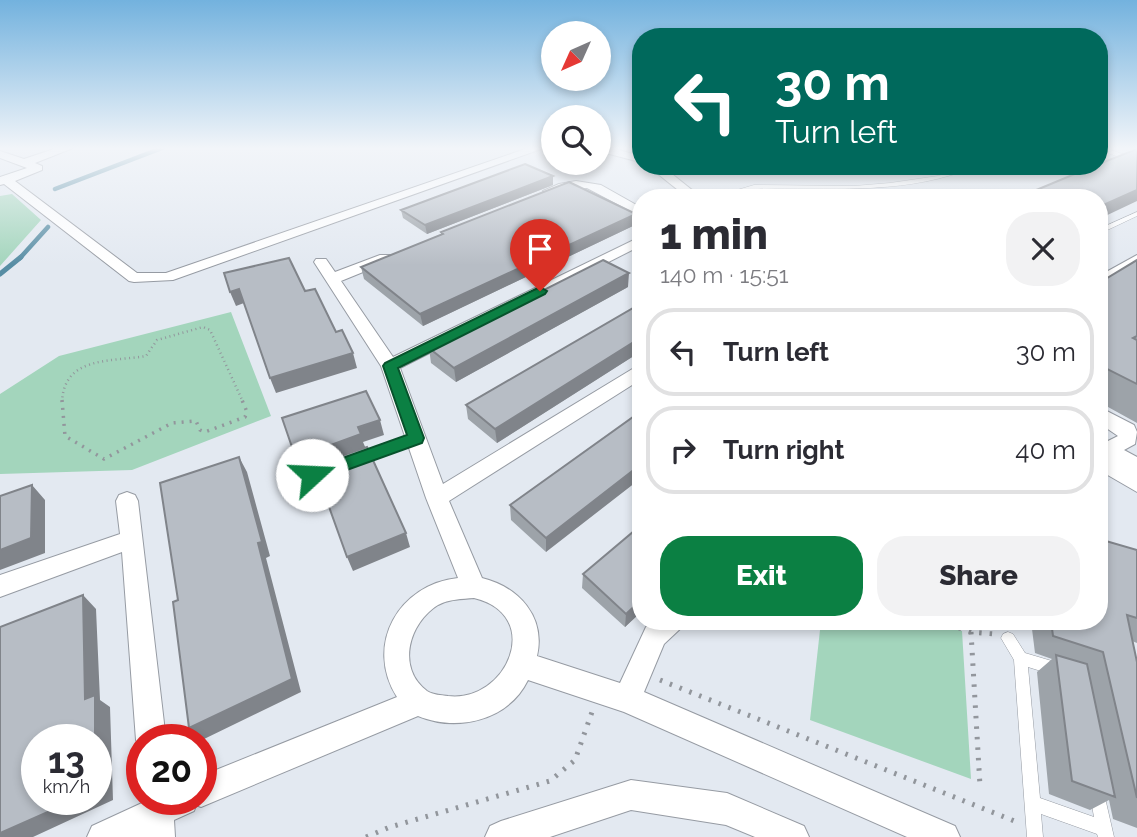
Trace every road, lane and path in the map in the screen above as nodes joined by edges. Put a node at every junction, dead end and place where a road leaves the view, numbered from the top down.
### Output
1 (26, 187) edge
2 (28, 187) edge
3 (409, 187) edge
4 (427, 187) edge
5 (563, 187) edge
6 (596, 187) edge
7 (760, 187) edge
8 (865, 187) edge
9 (535, 197) edge
10 (632, 208) edge
11 (1137, 214) edge
12 (1108, 228) edge
13 (632, 245) edge
14 (396, 253) edge
15 (1137, 259) edge
16 (321, 262) dead end
17 (1108, 277) edge
18 (332, 279) junction
19 (390, 366) junction
20 (632, 377) edge
21 (245, 417) joint
22 (1108, 419) edge
23 (416, 438) junction
24 (1108, 449) edge
25 (1108, 455) edge
26 (1108, 458) edge
27 (351, 461) edge
28 (338, 466) edge
29 (1137, 467) edge
30 (1137, 484) edge
31 (286, 485) dead end
32 (437, 498) junction
33 (127, 501) dead end
34 (132, 539) junction
35 (0, 586) edge
36 (474, 587) junction
37 (661, 630) edge
38 (965, 630) edge
39 (971, 632) junction
40 (1008, 638) joint
41 (1021, 659) junction
42 (523, 665) junction
43 (639, 671) junction
44 (1075, 674) edge
45 (598, 690) junction
46 (627, 699) junction
47 (418, 702) junction
48 (149, 724) edge
49 (1094, 778) edge
50 (217, 785) edge
51 (981, 786) dead end
52 (1032, 803) junction
53 (157, 815) edge
54 (1035, 833) edge
55 (1105, 833) edge
56 (103, 837) edge
57 (366, 837) edge
58 (502, 837) edge
59 (793, 837) edge
60 (944, 837) edge

1 - 4 street
2 - 3 street
5 - 9 street
6 - 10 street
7 - 8 lane
11 - 12 lane
13 - 19 street
14 - 18 street
15 - 17 street
16 - 18 street
18 - 19 street
19 - 23 street
20 - 32 street
21 - 21 path
22 - 24 street
23 - 27 lane
23 - 32 street
25 - 29 street
26 - 30 street
28 - 31 lane
32 - 36 street
33 - 34 street
34 - 35 street
34 - 48 street
36 - 42 street
36 - 47 street
37 - 43 street
38 - 39 path
39 - 40 path
39 - 51 path
40 - 41 lane
41 - 44 lane
41 - 52 lane
42 - 45 street
42 - 47 street
43 - 46 street
43 - 54 path
45 - 46 street
45 - 57 path
46 - 60 street
47 - 50 street
49 - 55 lane
52 - 54 lane
52 - 55 lane
53 - 56 street
58 - 59 street

